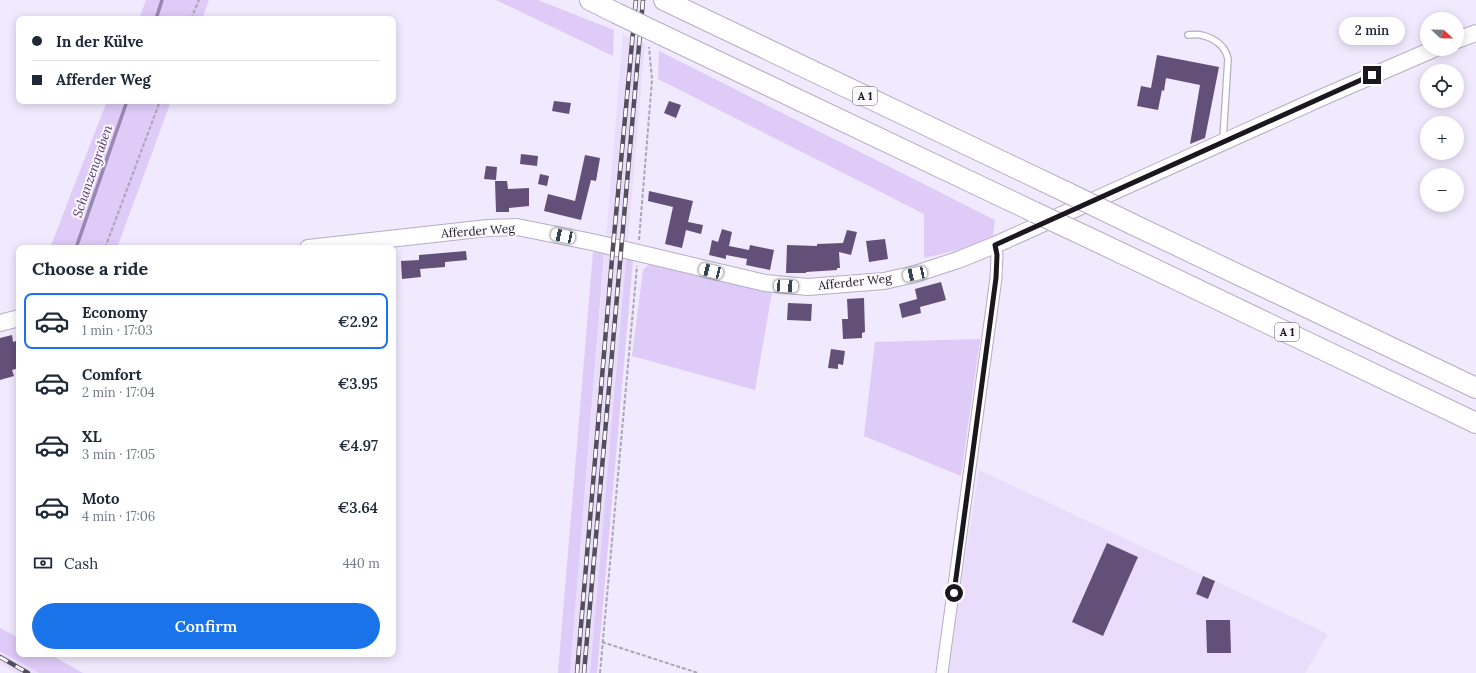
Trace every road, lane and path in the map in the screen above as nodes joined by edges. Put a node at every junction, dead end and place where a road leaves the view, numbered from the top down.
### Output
1 (199, 0) edge
2 (590, 0) edge
3 (664, 0) edge
4 (192, 16) edge
5 (1476, 33) edge
6 (1188, 35) dead end
7 (1464, 37) edge
8 (655, 39) junction
9 (1420, 55) edge
10 (159, 104) edge
11 (1223, 142) junction
12 (106, 245) edge
13 (335, 245) edge
14 (995, 245) junction
15 (638, 253) junction
16 (16, 319) edge
17 (0, 323) edge
18 (1476, 388) edge
19 (1476, 423) edge
20 (602, 642) junction
21 (600, 673) edge
22 (698, 673) edge
23 (942, 673) edge

1 - 4 path
2 - 8 highway, A 1, bridge
3 - 18 highway, A 1, bridge
5 - 7 street
6 - 11 lane
8 - 15 path
8 - 19 highway, A 1, bridge
9 - 11 street, Afferder Weg
10 - 12 path
11 - 14 street, Afferder Weg
13 - 15 street, Afferder Weg
14 - 15 street, Afferder Weg
14 - 23 street
15 - 20 path
16 - 17 street
20 - 21 path
20 - 22 path

